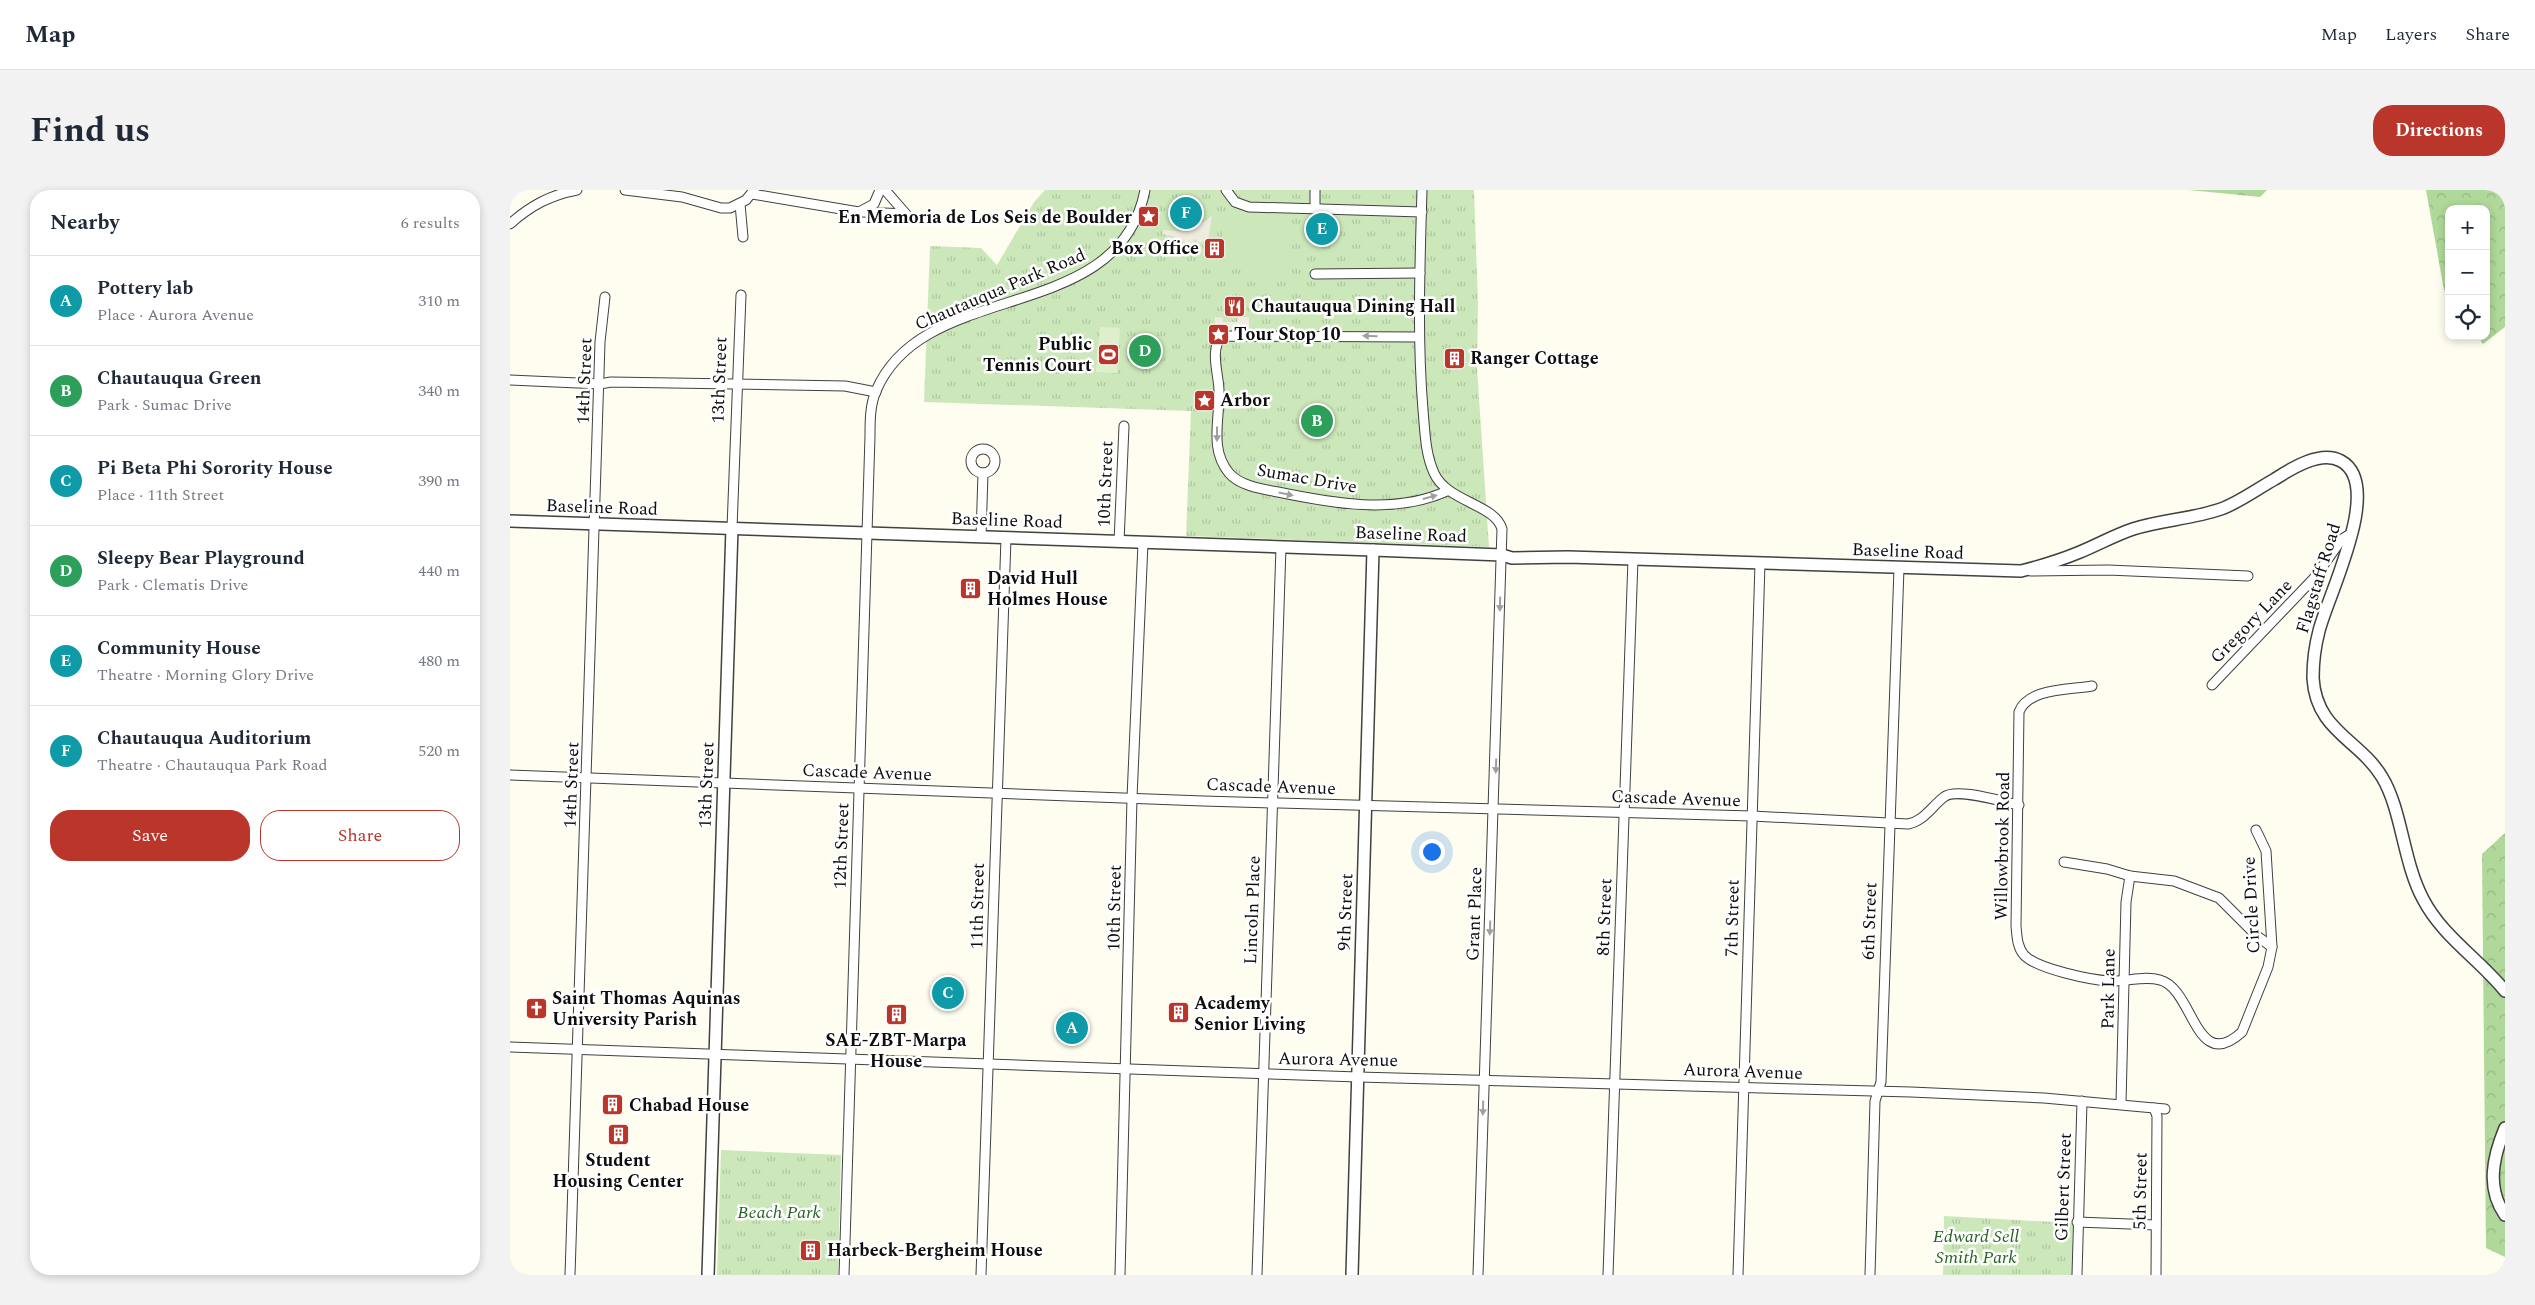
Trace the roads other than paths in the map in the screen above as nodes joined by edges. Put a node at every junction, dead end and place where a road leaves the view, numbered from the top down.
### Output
1 (577, 190) edge
2 (625, 190) edge
3 (880, 190) edge
4 (886, 190) edge
5 (1145, 190) edge
6 (1226, 190) edge
7 (1315, 190) edge
8 (1422, 190) edge
9 (753, 192) edge
10 (740, 204) junction
11 (1315, 209) junction
12 (859, 212) junction
13 (1422, 212) junction
14 (510, 224) edge
15 (743, 237) dead end
16 (1420, 272) junction
17 (1315, 274) dead end
18 (741, 295) dead end
19 (605, 297) dead end
20 (1419, 337) junction
21 (893, 364) joint
22 (510, 380) edge
23 (600, 384) junction
24 (736, 385) junction
25 (876, 392) junction
26 (1124, 426) dead end
27 (983, 473) dead end
28 (1447, 491) junction
29 (510, 521) edge
30 (595, 524) junction
31 (732, 528) junction
32 (868, 533) junction
33 (2352, 533) junction
34 (981, 537) junction
35 (1006, 538) junction
36 (1119, 542) junction
37 (1143, 543) junction
38 (1281, 547) junction
39 (1373, 550) junction
40 (1502, 555) junction
41 (1633, 559) junction
42 (1760, 563) junction
43 (1899, 568) junction
44 (2021, 571) junction
45 (2248, 576) dead end
46 (2212, 685) dead end
47 (2092, 686) dead end
48 (510, 775) edge
49 (588, 778) junction
50 (724, 782) junction
51 (859, 789) junction
52 (996, 793) junction
53 (1132, 798) junction
54 (1271, 802) junction
55 (1366, 805) junction
56 (2019, 805) junction
57 (1494, 809) junction
58 (1624, 813) junction
59 (1752, 816) junction
60 (1888, 823) junction
61 (2256, 830) dead end
62 (2064, 862) dead end
63 (2130, 876) junction
64 (2272, 947) junction
65 (2125, 981) junction
66 (2505, 991) edge
67 (510, 1047) edge
68 (576, 1050) junction
69 (715, 1055) junction
70 (851, 1058) junction
71 (988, 1064) junction
72 (1126, 1069) junction
73 (1263, 1074) junction
74 (1358, 1077) junction
75 (1484, 1080) junction
76 (1614, 1084) junction
77 (1745, 1088) junction
78 (1878, 1092) junction
79 (2082, 1101) junction
80 (2121, 1103) junction
81 (2154, 1108) junction
82 (2165, 1108) dead end
83 (2505, 1128) edge
84 (2505, 1215) edge
85 (2078, 1222) junction
86 (2156, 1225) junction
87 (570, 1275) edge
88 (708, 1275) edge
89 (844, 1275) edge
90 (981, 1275) edge
91 (1120, 1275) edge
92 (1257, 1275) edge
93 (1352, 1275) edge
94 (1478, 1275) edge
95 (1608, 1275) edge
96 (1738, 1275) edge
97 (1870, 1275) edge
98 (2077, 1275) edge
99 (2156, 1275) edge

1 - 14 street
2 - 10 street
3 - 12 street
4 - 12 street
5 - 21 street, Chautauqua Park Road
6 - 11 street
7 - 11 street
8 - 13 street
9 - 10 street
9 - 12 street
10 - 15 street
11 - 13 street
13 - 16 street
16 - 17 street
16 - 20 street
18 - 24 street, 13th Street
19 - 23 street, 14th Street
20 - 28 street
20 -> 28 street, Sumac Drive
21 - 25 street, 12th Street
22 - 23 street
23 - 24 street
23 - 30 street, 14th Street
24 - 25 street
24 - 31 street, 13th Street
25 - 32 street, 12th Street
26 - 36 street, 10th Street
27 - 34 street
28 - 40 street, Grant Place
29 - 30 street, Baseline Road
30 - 31 street, Baseline Road
30 - 49 street, 14th Street
31 - 32 street, Baseline Road
31 - 50 street, 13th Street
32 - 34 street, Baseline Road
32 - 51 street, 12th Street
33 - 44 street, Flagstaff Road
33 - 46 street, Gregory Lane
33 - 66 street, Flagstaff Road
34 - 35 street, Baseline Road
35 - 36 street, Baseline Road
35 - 52 street, 11th Street
36 - 37 street, Baseline Road
37 - 38 street, Baseline Road
37 - 53 street, 10th Street
38 - 39 street, Baseline Road
38 - 54 street, Lincoln Place
39 - 40 street, Baseline Road
39 - 55 street, 9th Street
40 - 41 street, Baseline Road
40 -> 57 street, Grant Place
41 - 42 street, Baseline Road
41 - 58 street, 8th Street
42 - 43 street, Baseline Road
42 - 59 street, 7th Street
43 - 44 street, Baseline Road
43 - 60 street, 6th Street
44 - 45 street, Baseline Road
47 - 56 street, Willowbrook Road
48 - 49 street, Cascade Avenue
49 - 50 street, Cascade Avenue
49 - 68 street, 14th Street
50 - 51 street, Cascade Avenue
50 - 69 street, 13th Street
51 - 52 street, Cascade Avenue
51 - 70 street, 12th Street
52 - 53 street, Cascade Avenue
52 - 71 street, 11th Street
53 - 54 street, Cascade Avenue
53 - 72 street, 10th Street
54 - 55 street, Cascade Avenue
54 - 73 street, Lincoln Place
55 - 57 street, Cascade Avenue
55 - 74 street, 9th Street
56 - 60 street, Cascade Avenue
56 - 65 street, Willowbrook Road
57 - 58 street, Cascade Avenue
57 -> 75 street, Grant Place
58 - 59 street, Cascade Avenue
58 - 76 street, 8th Street
59 - 60 street, Cascade Avenue
59 - 77 street, 7th Street
60 - 78 street, 6th Street
61 - 64 street, Circle Drive
62 - 63 street
63 - 64 street
63 - 65 street, Park Lane
64 - 65 street, Circle Drive
65 - 80 street, Park Lane
67 - 68 street, Aurora Avenue
68 - 69 street, Aurora Avenue
68 - 87 street, 14th Street
69 - 70 street, Aurora Avenue
69 - 88 street, 13th Street
70 - 71 street, Aurora Avenue
70 - 89 street, 12th Street
71 - 72 street, Aurora Avenue
71 - 90 street, 11th Street
72 - 73 street, Aurora Avenue
72 - 91 street, 10th Street
73 - 74 street, Aurora Avenue
73 - 92 street, Lincoln Place
74 - 75 street, Aurora Avenue
74 - 93 street, 9th Street
75 - 76 street, Aurora Avenue
75 -> 94 street, Grant Place
76 - 77 street, Aurora Avenue
76 - 95 street, 8th Street
77 - 78 street, Aurora Avenue
77 - 96 street, 7th Street
78 - 79 street, Aurora Avenue
78 - 97 street, 6th Street
79 - 80 street, Aurora Avenue
79 - 85 street, Gilbert Street
80 - 81 street, Aurora Avenue
81 - 82 street, Aurora Avenue
81 - 86 street, 5th Street
83 - 84 street
85 - 86 street
85 - 98 street, Gilbert Street
86 - 99 street, 5th Street

